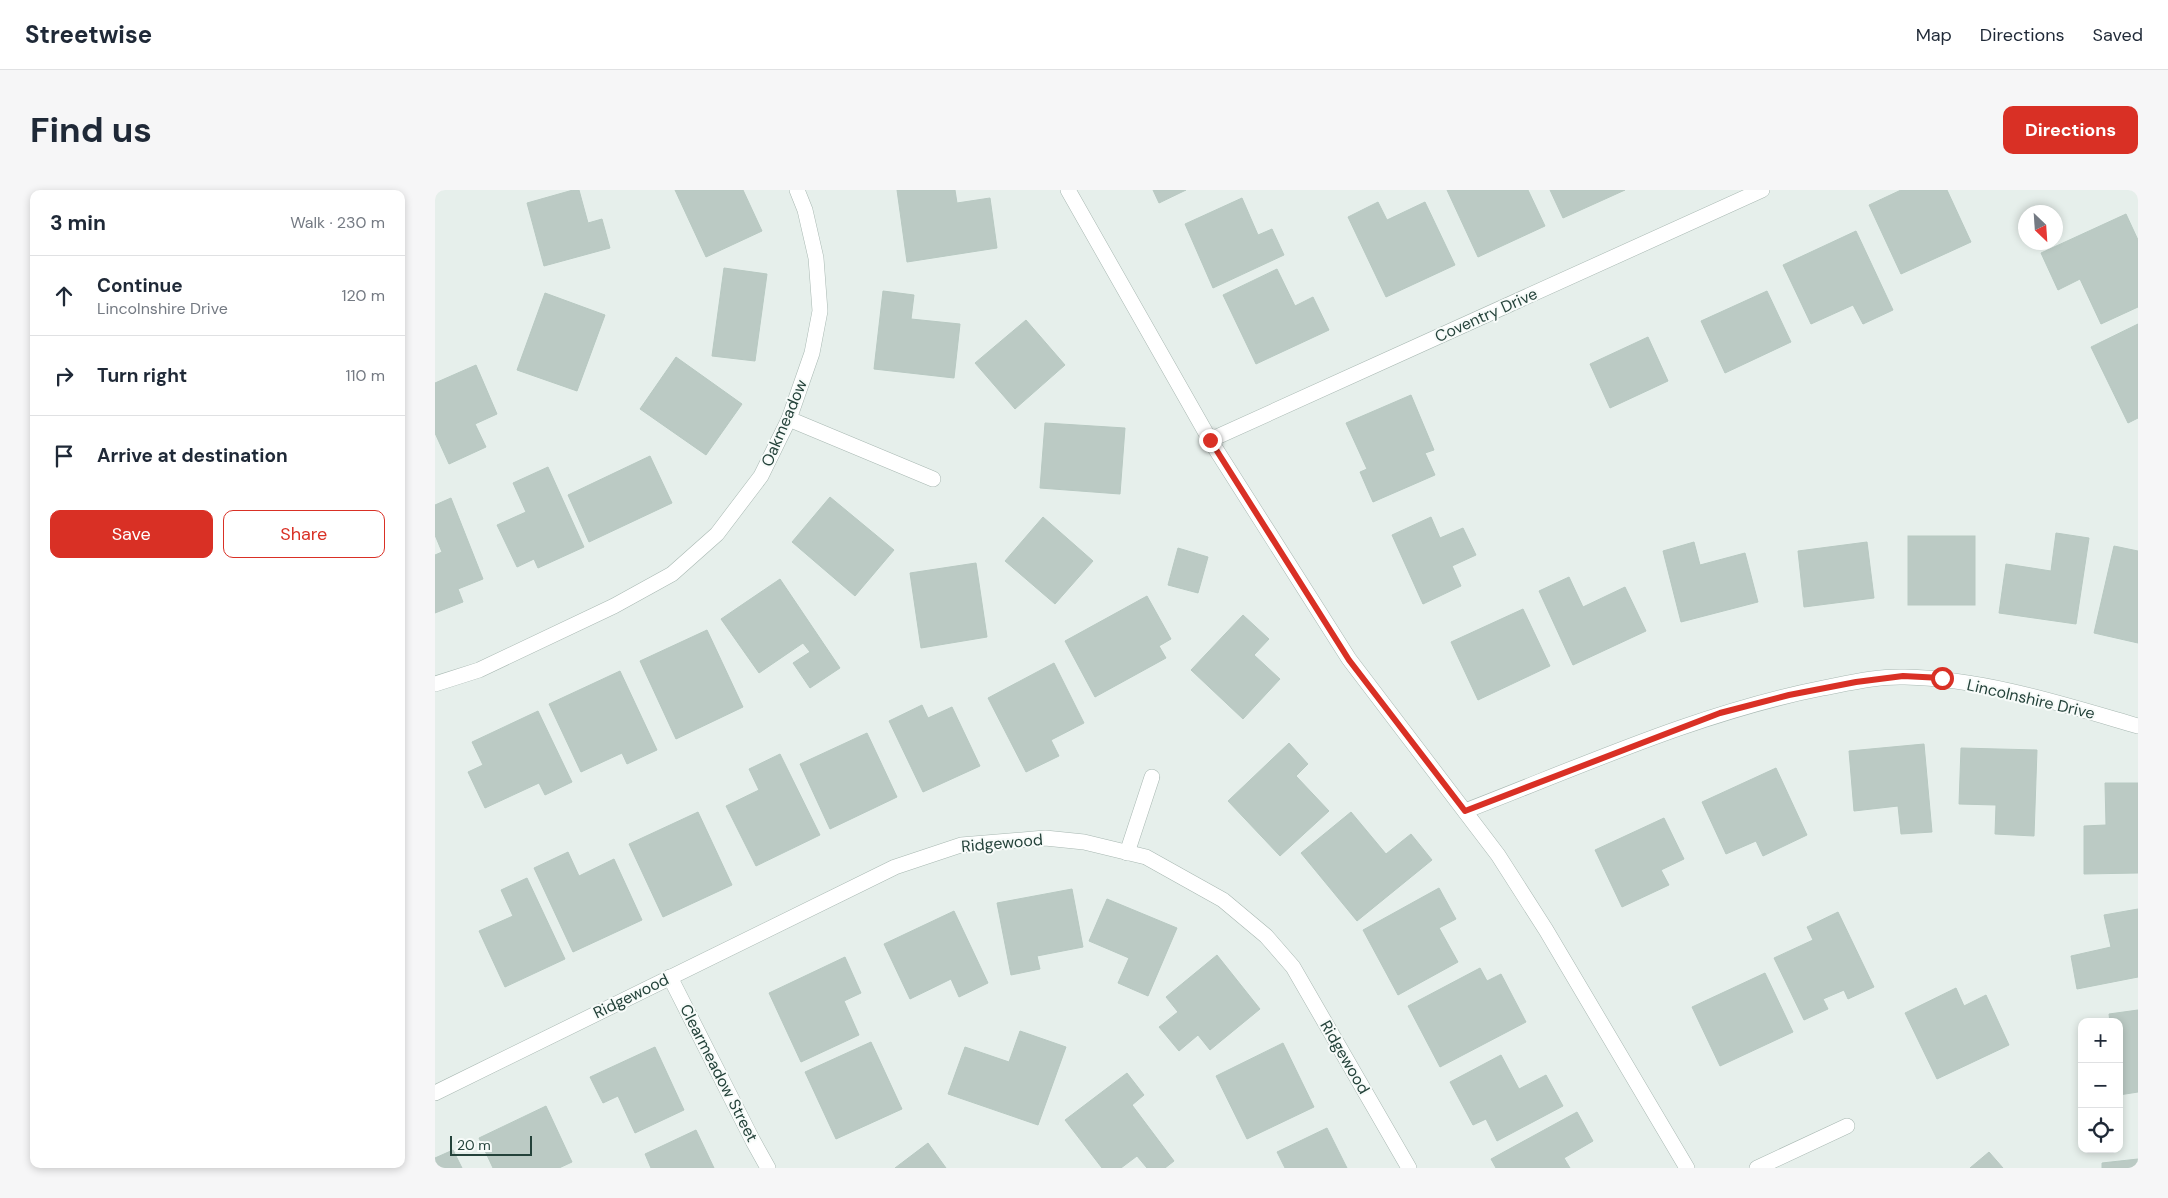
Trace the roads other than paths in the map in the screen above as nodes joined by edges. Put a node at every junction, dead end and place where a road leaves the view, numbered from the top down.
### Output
1 (797, 190) edge
2 (1068, 190) edge
3 (1762, 190) edge
4 (789, 419) junction
5 (1210, 440) junction
6 (933, 480) dead end
7 (435, 684) edge
8 (2138, 726) edge
9 (1152, 777) dead end
10 (1465, 811) junction
11 (1127, 853) junction
12 (671, 977) junction
13 (435, 1093) edge
14 (1847, 1126) dead end
15 (768, 1168) edge
16 (1409, 1168) edge
17 (1687, 1168) edge
18 (1757, 1168) edge

1 - 4 street, Oakmeadow
2 - 5 street
3 - 5 street, Coventry Drive
4 - 6 street
4 - 7 street, Oakmeadow
5 - 10 street
8 - 10 street, Lincolnshire Drive
9 - 11 street
10 - 17 street
11 - 12 street, Ridgewood
11 - 16 street, Ridgewood
12 - 13 street, Ridgewood
12 - 15 street, Clearmeadow Street
14 - 18 street

